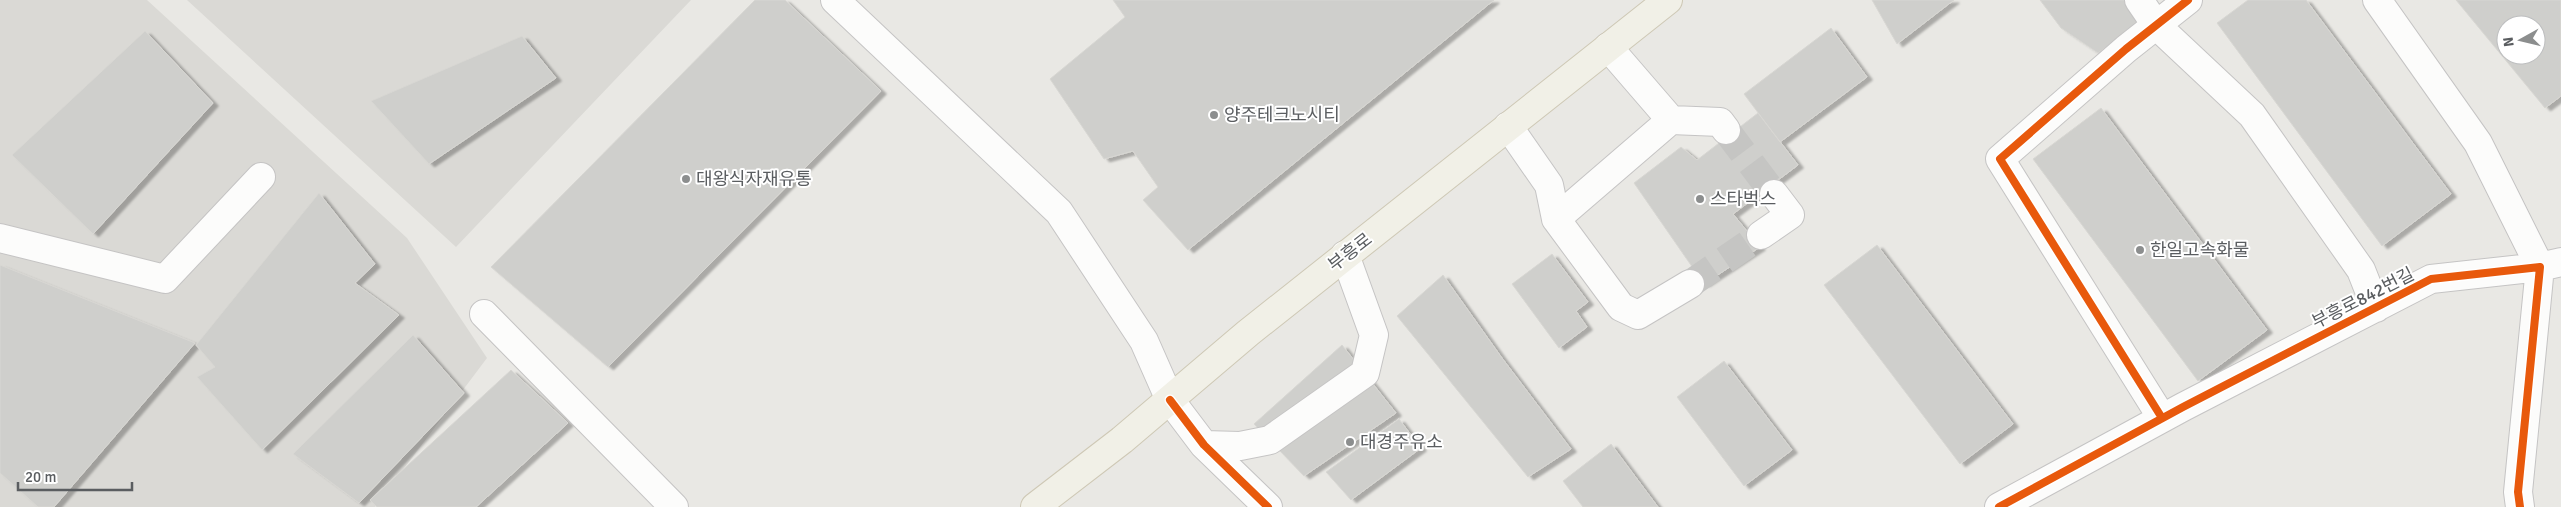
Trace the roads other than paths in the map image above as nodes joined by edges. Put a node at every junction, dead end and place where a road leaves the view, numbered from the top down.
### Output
1 (834, 0) edge
2 (1668, 0) edge
3 (2139, 0) edge
4 (2188, 0) edge
5 (2377, 0) edge
6 (2156, 25) junction
7 (1608, 47) junction
8 (1671, 120) junction
9 (1508, 126) junction
10 (1726, 130) tunnel mouth
11 (261, 176) dead end
12 (1774, 194) tunnel mouth
13 (1556, 219) junction
14 (1760, 235) tunnel mouth
15 (0, 238) edge
16 (1346, 255) junction
17 (2550, 264) edge
18 (1690, 284) tunnel mouth
19 (2376, 308) junction
20 (484, 314) dead end
21 (1170, 400) junction
22 (2162, 418) junction
23 (1204, 445) junction
24 (674, 507) edge
25 (1035, 507) edge
26 (1268, 507) edge
27 (1998, 507) edge
28 (2520, 507) edge

1 - 21 street
2 - 7 main road, 부흥로
3 - 6 street
4 - 6 street
5 - 17 street
6 - 19 street
6 - 22 street
7 - 8 street
7 - 9 main road, 부흥로
8 - 10 street
8 - 13 street
9 - 13 street
9 - 16 main road, 부흥로
11 - 15 street
12 - 14 street
13 - 18 street
16 - 21 main road, 부흥로
16 - 23 street
17 - 19 street, 부흥로842번길
17 - 28 street
19 - 22 street, 부흥로842번길
20 - 24 street
21 - 23 street
21 - 25 main road, 부흥로
22 - 27 street, 부흥로842번길
23 - 26 street

